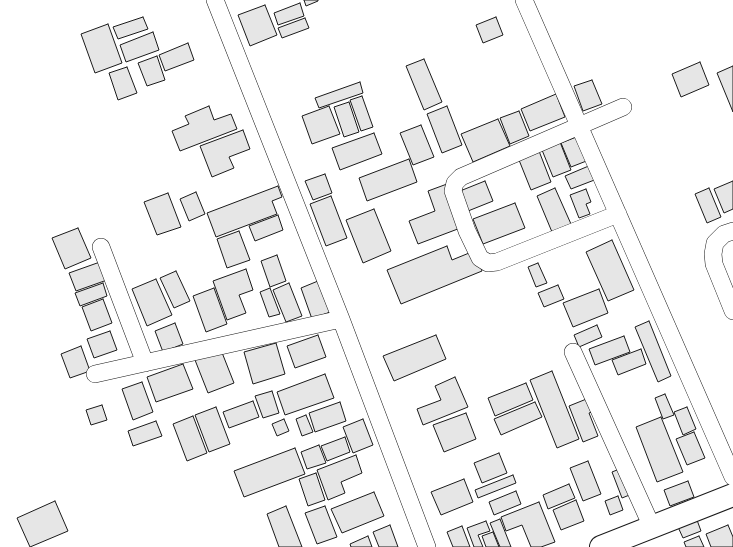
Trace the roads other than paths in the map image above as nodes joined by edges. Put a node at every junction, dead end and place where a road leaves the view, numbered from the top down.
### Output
1 (215, 0) edge
2 (524, 0) edge
3 (622, 107) dead end
4 (578, 125) junction
5 (618, 214) junction
6 (733, 231) edge
7 (101, 247) dead end
8 (733, 311) edge
9 (341, 319) junction
10 (572, 352) dead end
11 (145, 363) junction
12 (95, 374) dead end
13 (733, 477) edge
14 (733, 495) edge
15 (652, 527) junction
16 (612, 545) edge
17 (427, 547) edge

1 - 9 street
2 - 4 street
3 - 4 street
4 - 5 street
4 - 5 street
5 - 13 street
6 - 8 street
7 - 11 street
9 - 11 street
9 - 17 street
10 - 15 street
11 - 12 street
14 - 15 street
15 - 16 street

